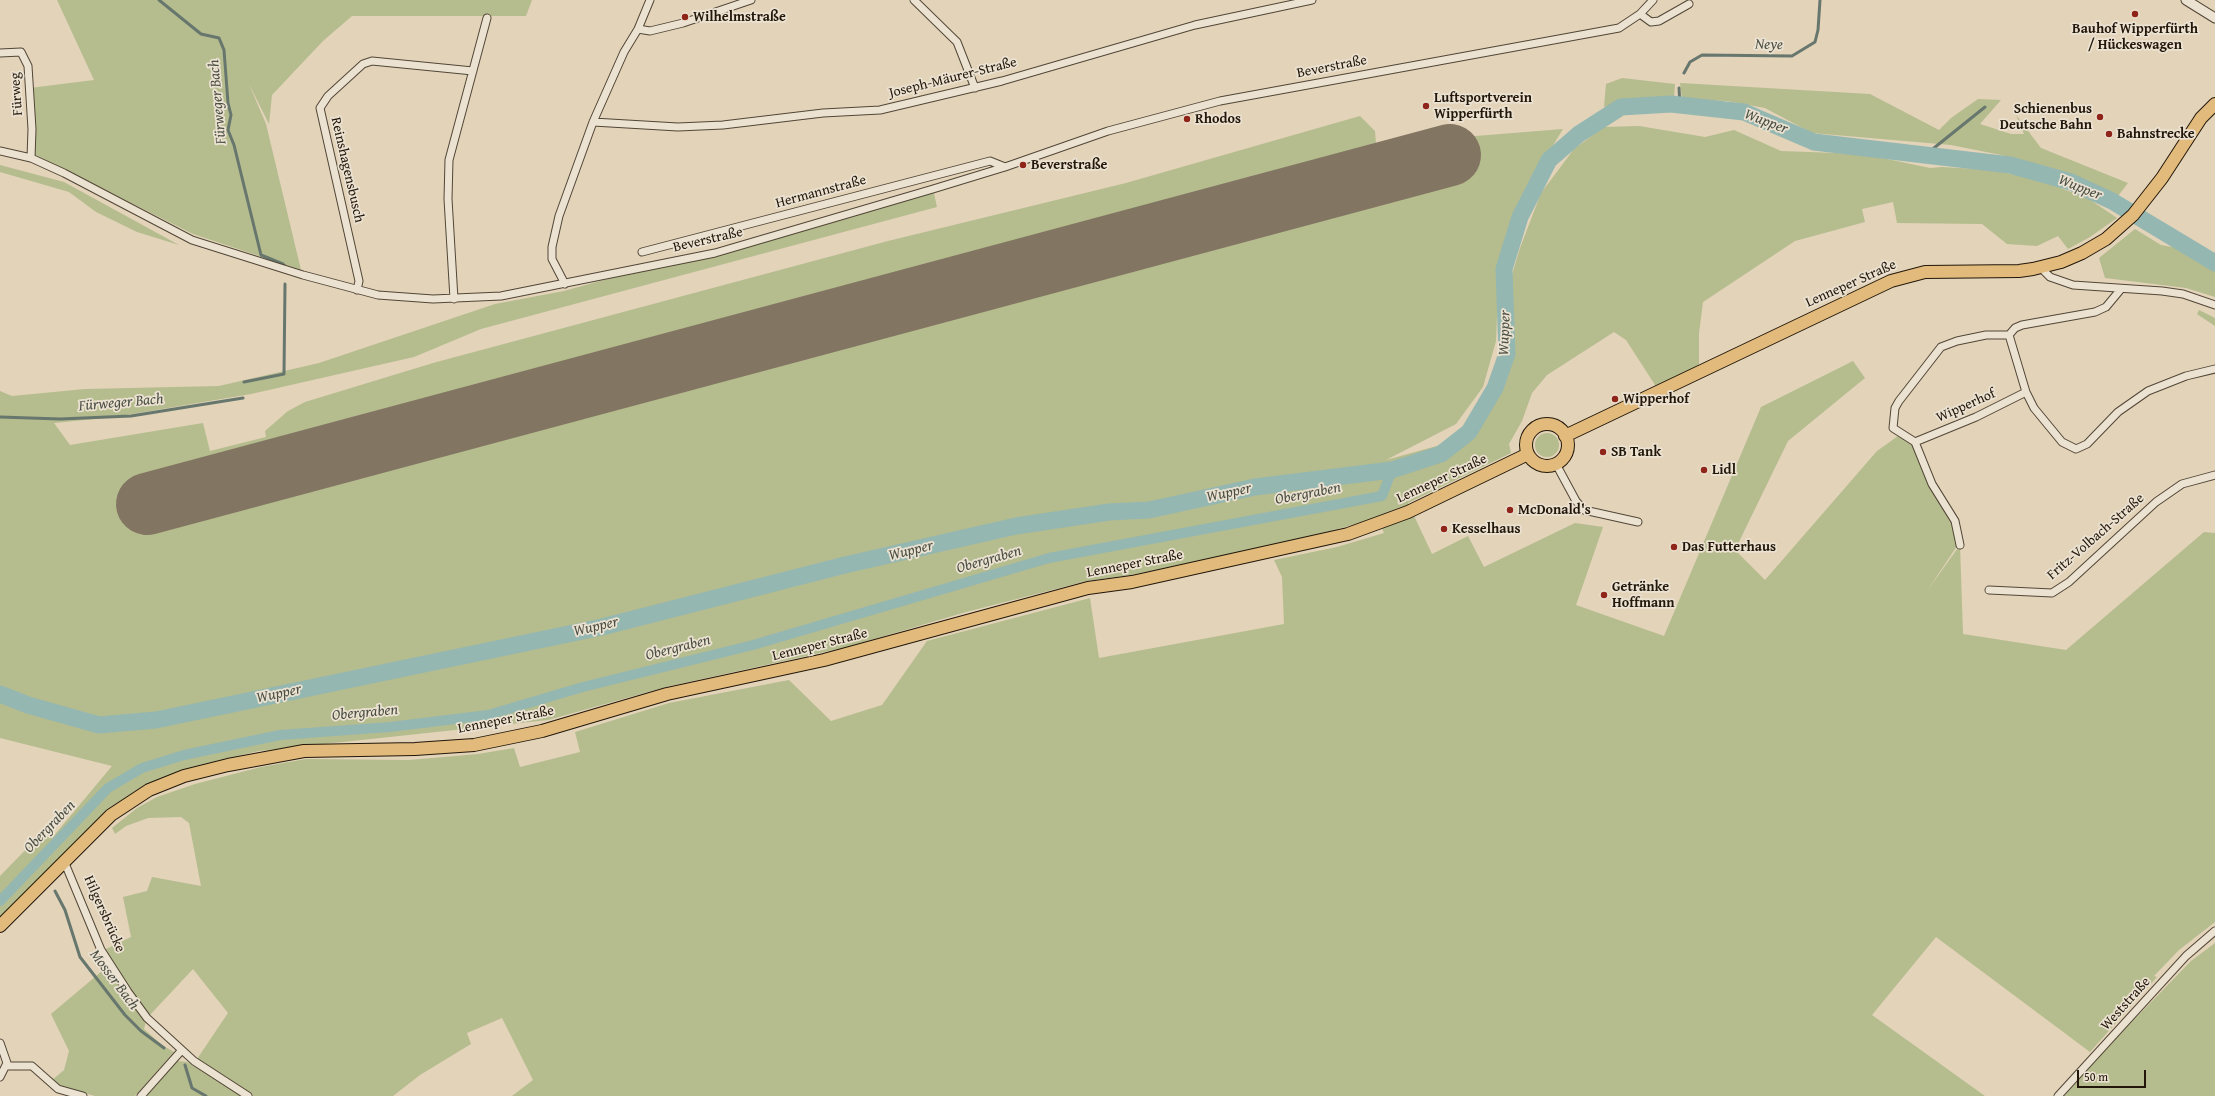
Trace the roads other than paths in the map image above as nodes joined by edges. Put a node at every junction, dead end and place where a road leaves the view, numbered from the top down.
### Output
1 (650, 0) edge
2 (752, 0) edge
3 (914, 0) edge
4 (1312, 0) edge
5 (1653, 0) edge
6 (2186, 0) edge
7 (1688, 4) dead end
8 (1640, 14) junction
9 (487, 18) dead end
10 (2215, 18) edge
11 (638, 29) junction
12 (0, 53) edge
13 (473, 71) junction
14 (975, 88) junction
15 (2215, 104) edge
16 (592, 122) junction
17 (0, 151) edge
18 (31, 158) junction
19 (1005, 167) junction
20 (642, 252) dead end
21 (2040, 267) junction
22 (565, 284) junction
23 (2121, 289) junction
24 (357, 290) junction
25 (454, 299) junction
26 (2215, 304) edge
27 (2009, 335) junction
28 (2215, 369) edge
29 (2026, 392) junction
30 (1565, 436) junction
31 (1915, 442) junction
32 (1528, 454) junction
33 (1556, 464) junction
34 (2215, 475) edge
35 (1638, 522) dead end
36 (1960, 545) dead end
37 (1989, 590) dead end
38 (64, 860) junction
39 (0, 926) edge
40 (2215, 931) edge
41 (0, 1042) edge
42 (181, 1051) junction
43 (6, 1066) junction
44 (0, 1076) edge
45 (83, 1096) edge
46 (141, 1096) edge
47 (248, 1096) edge
48 (2058, 1096) edge

1 - 11 street
2 - 11 street
3 - 14 street
4 - 14 street, Joseph-Mäurer-Straße
5 - 8 street, Beverstraße
6 - 10 street
7 - 8 street
8 - 19 street, Beverstraße
9 - 13 street
11 - 16 street
12 - 18 street, Fürweg
13 - 24 street, Reinshagensbusch
13 - 25 street
14 - 16 street, Joseph-Mäurer-Straße
15 - 21 main road, Lenneper Straße
16 - 22 street
17 - 18 street, Beverstraße
18 - 24 street, Beverstraße
19 - 20 street, Hermannstraße
19 - 22 street, Beverstraße
21 - 23 street
21 - 30 main road, Lenneper Straße
22 - 25 street, Beverstraße
23 - 26 street
23 - 27 street
24 - 25 street, Beverstraße
27 - 29 street
27 - 31 street
28 - 29 street
29 - 31 street, Wipperhof
30 - 32 main road
30 - 33 main road
31 - 36 street
32 - 33 main road
32 - 38 main road, Lenneper Straße
33 - 35 street
34 - 37 street, Fritz-Volbach-Straße
38 - 39 main road
38 - 42 street, Hilgersbrücke
40 - 48 street, Weststraße
41 - 43 street
42 - 46 street
42 - 47 street, Hilgersbrücke
43 - 44 street
43 - 45 street

